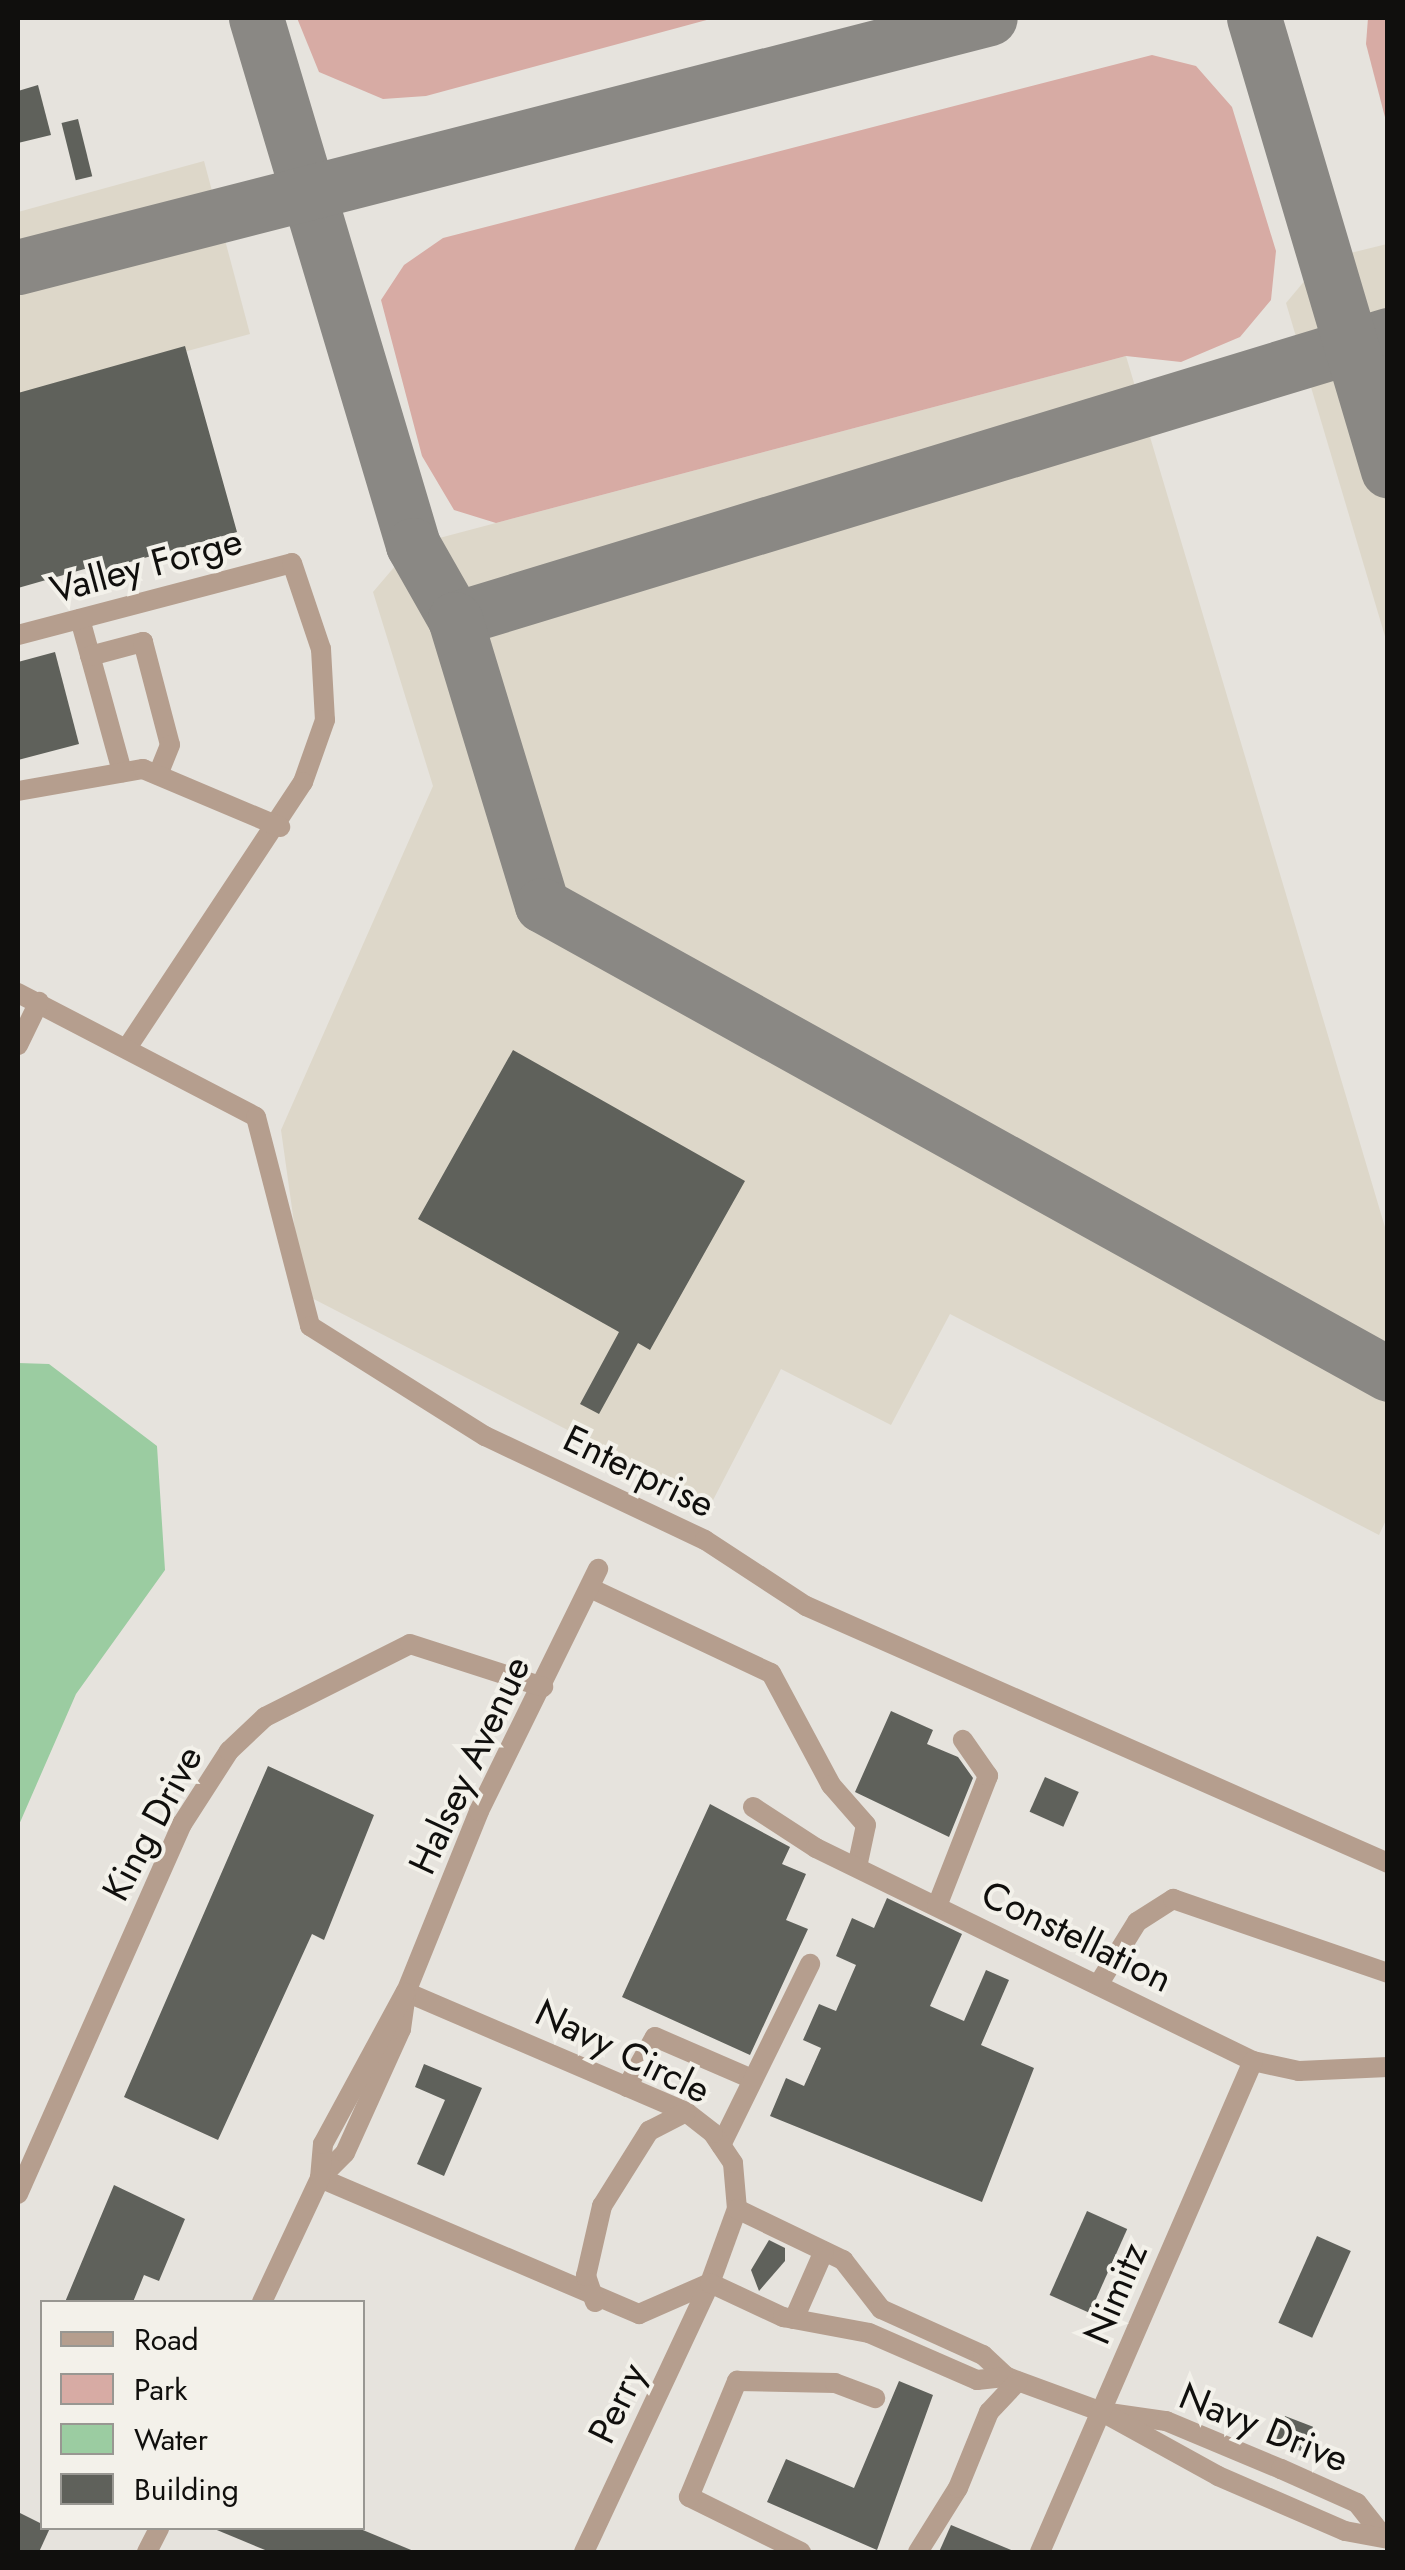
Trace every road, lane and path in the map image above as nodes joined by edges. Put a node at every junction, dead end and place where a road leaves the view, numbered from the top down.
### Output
1 (80, 619) junction
2 (18, 635) edge
3 (90, 656) junction
4 (122, 772) junction
5 (151, 772) junction
6 (18, 791) edge
7 (280, 826) junction
8 (18, 993) edge
9 (39, 1002) junction
10 (18, 1045) edge
11 (128, 1048) junction
12 (542, 1687) junction
13 (962, 1740) dead end
14 (752, 1806) dead end
15 (1388, 1863) edge
16 (858, 1867) junction
17 (937, 1906) junction
18 (810, 1964) dead end
19 (1388, 1974) edge
20 (1098, 1985) junction
21 (406, 1992) junction
22 (1253, 2061) junction
23 (1388, 2067) edge
24 (752, 2079) junction
25 (353, 2082) junction
26 (627, 2087) junction
27 (373, 2091) junction
28 (686, 2112) junction
29 (721, 2145) junction
30 (320, 2178) junction
31 (18, 2194) edge
32 (737, 2209) junction
33 (824, 2250) junction
34 (710, 2283) junction
35 (263, 2300) edge
36 (596, 2302) junction
37 (794, 2319) junction
38 (1012, 2379) junction
39 (875, 2398) dead end
40 (1102, 2412) junction
41 (1230, 2448) junction
42 (1218, 2476) junction
43 (1385, 2538) edge
44 (584, 2552) edge
45 (801, 2552) edge
46 (918, 2552) edge
47 (1040, 2552) edge

1 - 2 lane, Valley Forge
1 - 3 lane
1 - 7 lane, Valley Forge
3 - 4 lane
3 - 5 lane
4 - 5 lane
4 - 6 lane
5 - 7 lane
7 - 11 lane
8 - 9 lane, Enterprise
9 - 10 lane
9 - 11 lane, Enterprise
11 - 15 lane, Enterprise
12 - 16 lane, Halsey Avenue
12 - 21 lane, Halsey Avenue
12 - 31 lane, King Drive
13 - 17 lane
14 - 16 lane, Constellation
16 - 17 lane, Constellation
17 - 20 lane, Constellation
18 - 24 lane
19 - 20 lane
20 - 22 lane, Constellation
21 - 25 lane, Halsey Avenue
21 - 26 lane, Navy Circle
21 - 27 lane, Halsey Avenue
22 - 23 lane, Constellation
22 - 40 lane, Nimitz
24 - 26 lane
24 - 29 lane
25 - 27 lane
25 - 30 lane, Halsey Avenue
26 - 28 lane, Navy Circle
27 - 30 lane, Halsey Avenue
28 - 29 lane, Navy Circle
28 - 36 lane
29 - 32 lane, Navy Circle
30 - 35 lane, Halsey Avenue
30 - 36 lane
32 - 33 lane, Navy Drive
32 - 34 lane, Navy Circle
33 - 37 lane
33 - 38 lane, Navy Drive
34 - 36 lane
34 - 37 lane, Navy Drive
34 - 44 lane, Perry
37 - 38 lane, Navy Drive
38 - 40 lane, Navy Drive
38 - 46 lane
39 - 45 lane
40 - 41 lane, Navy Drive
40 - 42 lane, Navy Drive
40 - 47 lane, Nimitz
41 - 42 lane
41 - 43 lane, Navy Drive
42 - 43 lane, Navy Drive

